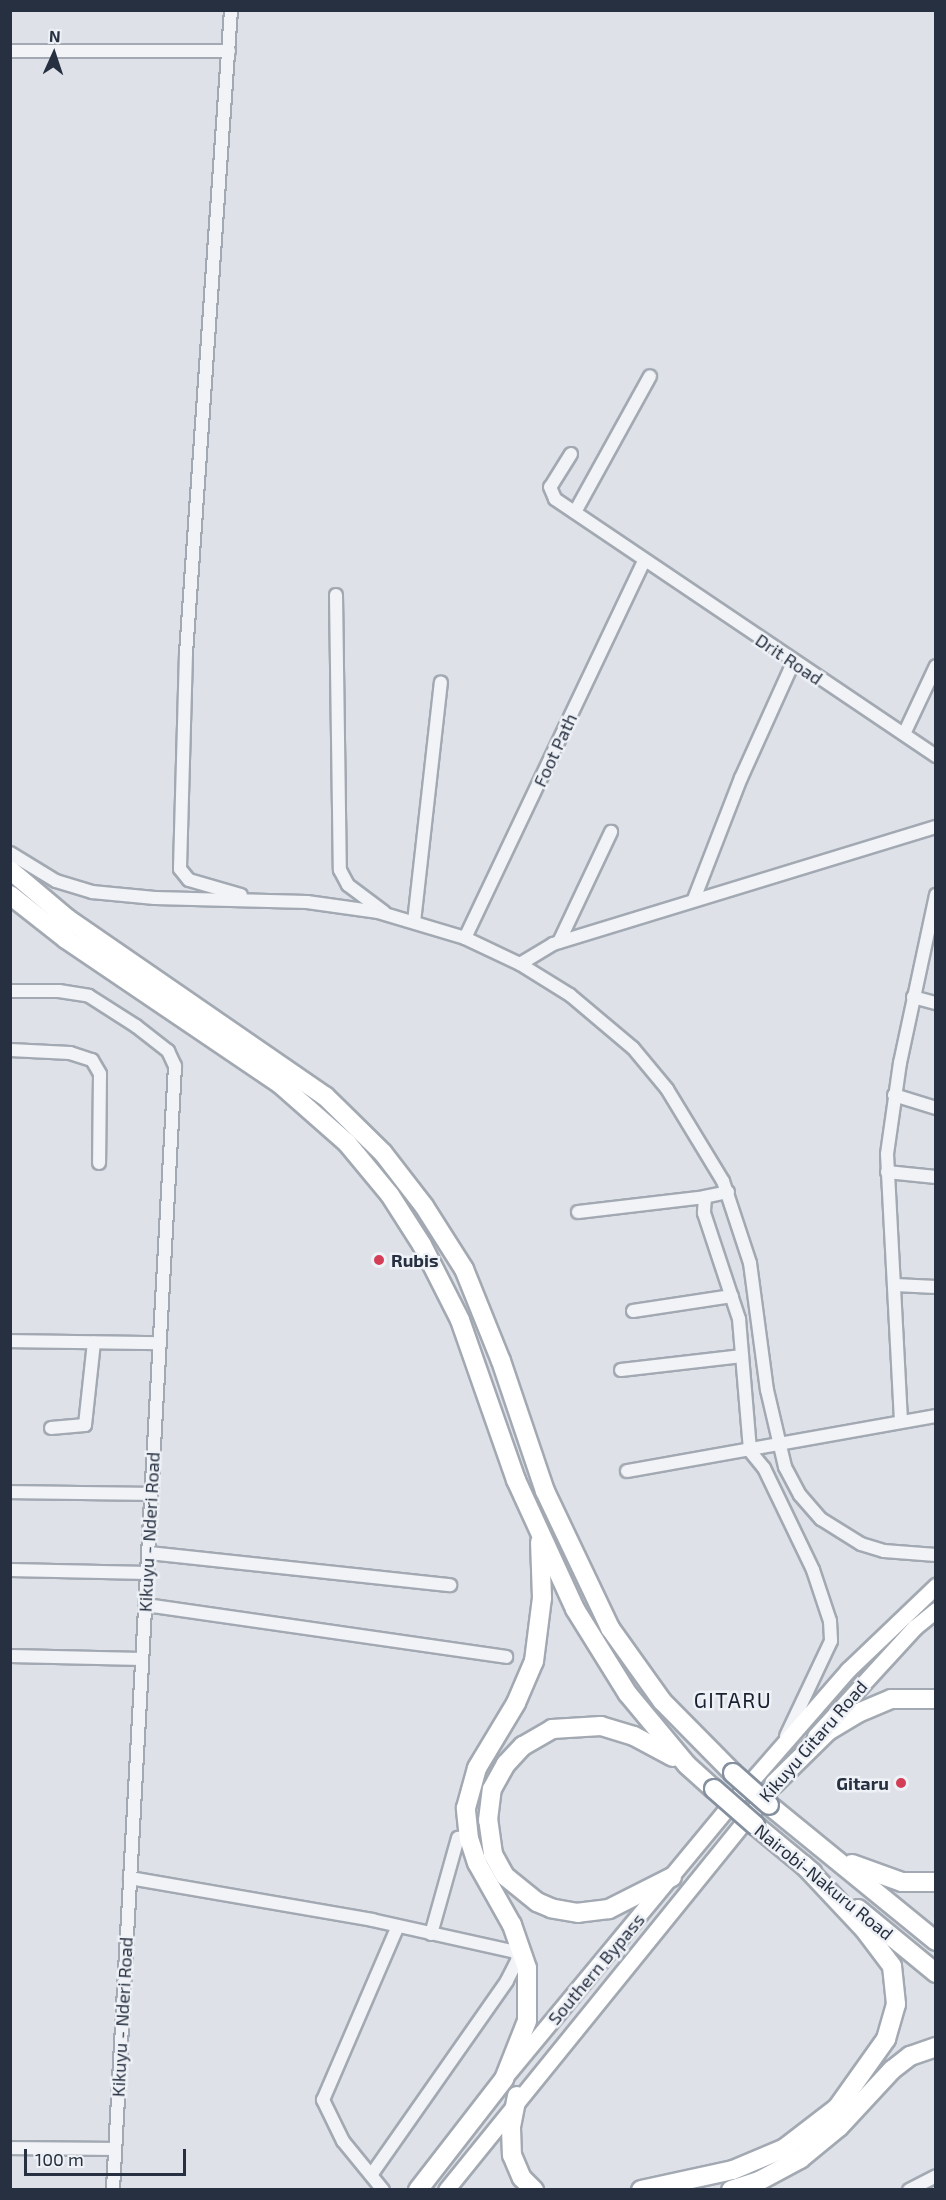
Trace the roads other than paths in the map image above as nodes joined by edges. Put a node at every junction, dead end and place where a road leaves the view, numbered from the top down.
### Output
1 (231, 10) edge
2 (10, 51) edge
3 (229, 51) junction
4 (650, 376) dead end
5 (571, 454) dead end
6 (575, 512) junction
7 (644, 561) junction
8 (336, 595) dead end
9 (793, 663) junction
10 (936, 666) edge
11 (441, 683) dead end
12 (904, 734) junction
13 (936, 756) edge
14 (936, 827) edge
15 (611, 832) dead end
16 (10, 853) edge
17 (10, 870) edge
18 (10, 895) edge
19 (936, 895) edge
20 (694, 899) junction
21 (255, 900) junction
22 (388, 915) junction
23 (414, 922) junction
24 (465, 938) junction
25 (559, 942) junction
26 (520, 964) junction
27 (10, 991) edge
28 (913, 997) junction
29 (936, 1003) edge
30 (10, 1050) edge
31 (894, 1095) junction
32 (936, 1108) edge
33 (99, 1163) dead end
34 (887, 1172) junction
35 (936, 1178) edge
36 (728, 1192) junction
37 (705, 1197) junction
38 (578, 1212) dead end
39 (895, 1285) junction
40 (936, 1287) edge
41 (732, 1296) junction
42 (633, 1311) dead end
43 (10, 1341) edge
44 (94, 1342) junction
45 (157, 1343) junction
46 (742, 1356) junction
47 (621, 1370) dead end
48 (936, 1416) edge
49 (901, 1421) junction
50 (51, 1428) dead end
51 (780, 1444) junction
52 (750, 1451) junction
53 (627, 1471) dead end
54 (10, 1492) edge
55 (151, 1494) junction
56 (540, 1534) junction
57 (149, 1553) junction
58 (936, 1555) edge
59 (10, 1570) edge
60 (148, 1573) junction
61 (450, 1585) dead end
62 (936, 1586) edge
63 (146, 1605) junction
64 (936, 1610) edge
65 (10, 1656) edge
66 (506, 1658) dead end
67 (142, 1659) junction
68 (936, 1699) edge
69 (778, 1751) junction
70 (687, 1765) junction
71 (774, 1784) junction
72 (458, 1838) dead end
73 (824, 1849) junction
74 (804, 1865) junction
75 (672, 1877) junction
76 (130, 1878) junction
77 (936, 1882) edge
78 (398, 1926) junction
79 (431, 1934) junction
80 (936, 1941) edge
81 (936, 1973) edge
82 (936, 2047) edge
83 (504, 2079) junction
84 (518, 2096) junction
85 (10, 2148) edge
86 (116, 2150) junction
87 (371, 2175) junction
88 (936, 2176) edge
89 (113, 2190) edge
90 (383, 2190) edge
91 (418, 2190) edge
92 (446, 2190) edge
93 (534, 2190) edge
94 (641, 2190) edge
95 (731, 2190) edge
96 (909, 2190) edge

1 - 3 street
2 - 3 street
3 - 21 street
4 - 6 street
5 - 6 street, Drit Road
6 - 7 street, Drit Road
7 - 9 street, Drit Road
7 - 24 street, Foot Path
8 - 22 street
9 - 12 street, Drit Road
9 - 20 street
10 - 12 street
11 - 23 street
12 - 13 street, Drit Road
14 - 20 street
15 - 25 street
16 - 21 street
17 - 73 highway, Nairobi-Nakuru Road, bridge
18 - 56 highway
19 - 28 street
20 - 25 street
21 - 22 street
22 - 23 street
23 - 24 street
24 - 26 street
25 - 26 street
26 - 36 street
27 - 45 street, Kikuyu - Nderi Road
28 - 29 street
28 - 31 street
30 - 33 street
31 - 32 street
31 - 34 street
34 - 35 street
34 - 39 street
36 - 37 street
36 - 51 street
37 - 38 street
37 - 41 street
39 - 40 street
39 - 49 street
41 - 42 street
41 - 46 street
43 - 44 street
44 - 45 street
44 - 50 street
45 - 55 street, Kikuyu - Nderi Road
46 - 47 street
46 - 52 street
48 - 49 street
49 - 51 street
51 - 52 street
51 - 58 street
52 - 53 street
52 - 69 street
54 - 55 street
55 - 57 street, Kikuyu - Nderi Road
56 - 70 highway
56 - 83 highway
57 - 60 street, Kikuyu - Nderi Road
57 - 61 street
59 - 60 street
60 - 63 street, Kikuyu - Nderi Road
62 - 69 main road, Southern Bypass
63 - 66 street
63 - 67 street, Kikuyu - Nderi Road
64 - 71 main road, Kikuyu Gitaru Road
65 - 67 street
67 - 76 street, Kikuyu - Nderi Road
68 - 71 highway
69 - 75 main road, Southern Bypass
70 - 74 highway, Nairobi-Nakuru Road, bridge
70 - 75 highway
71 - 84 main road, Kikuyu Gitaru Road
72 - 79 street
73 - 77 highway
73 - 80 highway, Nairobi-Nakuru Road
74 - 81 highway, Nairobi-Nakuru Road
74 - 94 highway
75 - 83 main road, Southern Bypass
76 - 78 street
76 - 86 street, Kikuyu - Nderi Road
78 - 79 street
78 - 87 street
79 - 87 street
82 - 95 highway
83 - 91 highway, Southern Bypass
84 - 92 main road, Kikuyu Gitaru Road
84 - 93 highway
85 - 86 street
86 - 89 street, Kikuyu - Nderi Road
87 - 90 street
88 - 96 street

